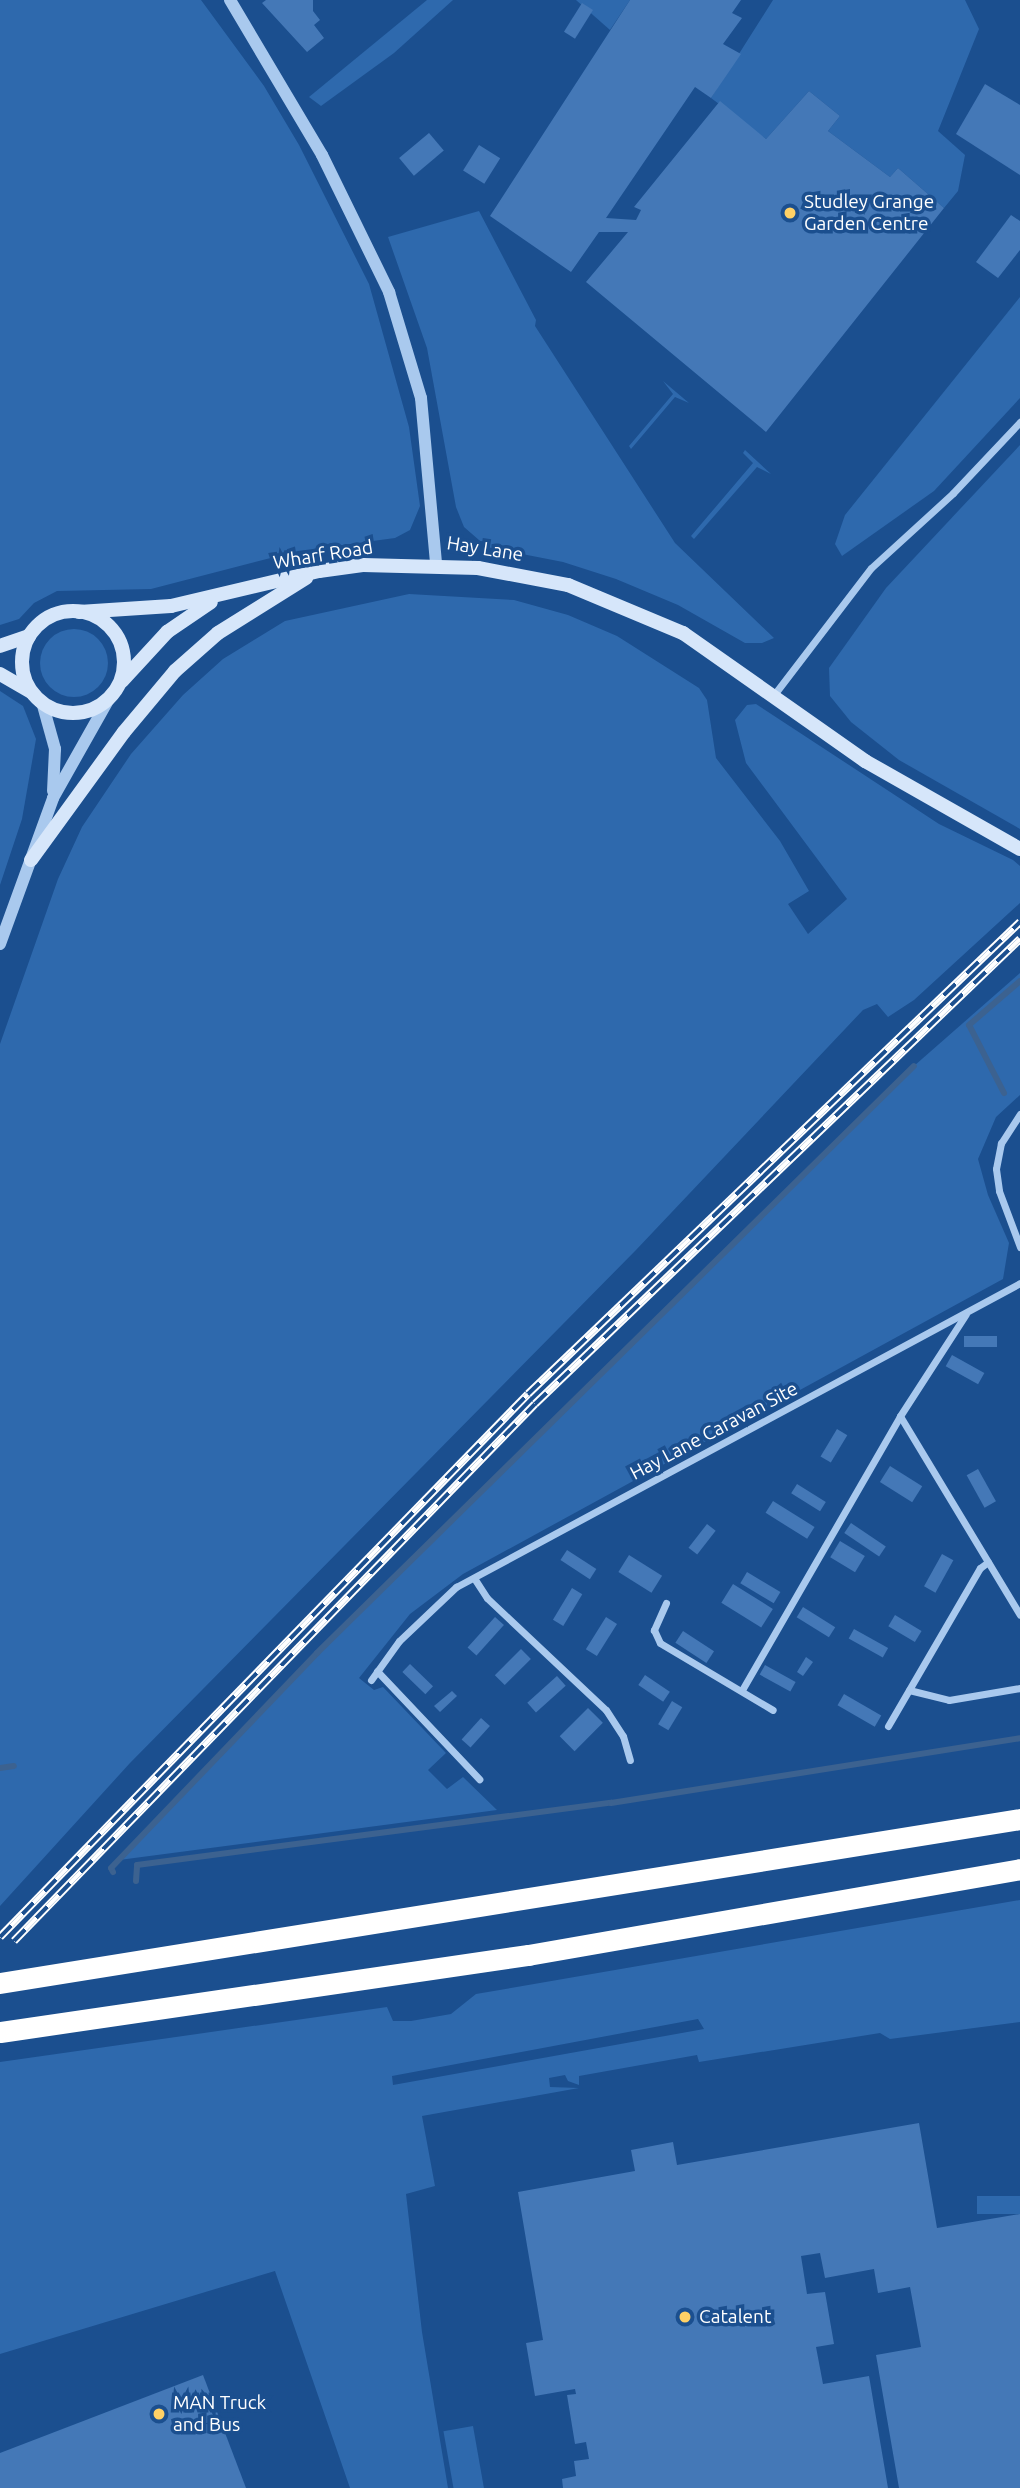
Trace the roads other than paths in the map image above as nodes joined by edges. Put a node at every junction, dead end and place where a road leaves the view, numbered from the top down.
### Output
1 (230, 0) edge
2 (1020, 422) edge
3 (436, 564) junction
4 (319, 570) junction
5 (218, 598) junction
6 (79, 612) junction
7 (29, 636) junction
8 (0, 646) edge
9 (0, 674) edge
10 (114, 691) junction
11 (773, 696) junction
12 (37, 697) junction
13 (52, 798) junction
14 (1020, 849) edge
15 (31, 860) junction
16 (0, 944) edge
17 (1020, 1114) edge
18 (1020, 1247) edge
19 (1020, 1283) edge
20 (969, 1311) junction
21 (900, 1416) junction
22 (988, 1562) junction
23 (474, 1578) junction
24 (666, 1603) dead end
25 (1020, 1615) edge
26 (377, 1671) junction
27 (371, 1681) dead end
28 (1020, 1688) edge
29 (742, 1690) junction
30 (909, 1690) junction
31 (773, 1710) dead end
32 (888, 1726) dead end
33 (631, 1760) dead end
34 (479, 1779) dead end
35 (1020, 1819) edge
36 (1020, 1869) edge
37 (0, 1983) edge
38 (1, 2032) edge

1 - 3 street, Hay Lane
2 - 11 street
3 - 4 main road, Wharf Road
3 - 11 main road, Hay Lane
4 - 5 main road, Wharf Road
4 - 15 main road
5 - 6 main road, Wharf Road
5 - 10 main road, Wharf Road
6 - 7 main road, Wharf Road
6 - 10 main road
7 - 8 main road, Wharf Road
7 - 12 main road
9 - 12 main road, Wharf Road
10 - 12 main road, Wharf Road
10 - 13 street
11 - 14 main road, Hay Lane
12 - 13 street
13 - 15 street
15 - 16 street
17 - 18 street
19 - 20 street, Hay Lane Caravan Site
20 - 21 street, Hay Lane Caravan Site
20 - 23 street, Hay Lane Caravan Site
21 - 22 street
21 - 29 street, Hay Lane Caravan Site
22 - 25 street
22 - 30 street
23 - 26 street, Hay Lane Caravan Site
23 - 33 street
24 - 29 street
26 - 27 street, Hay Lane Caravan Site
26 - 34 street
28 - 30 street
29 - 31 street
30 - 32 street
35 - 37 highway
36 - 38 highway

